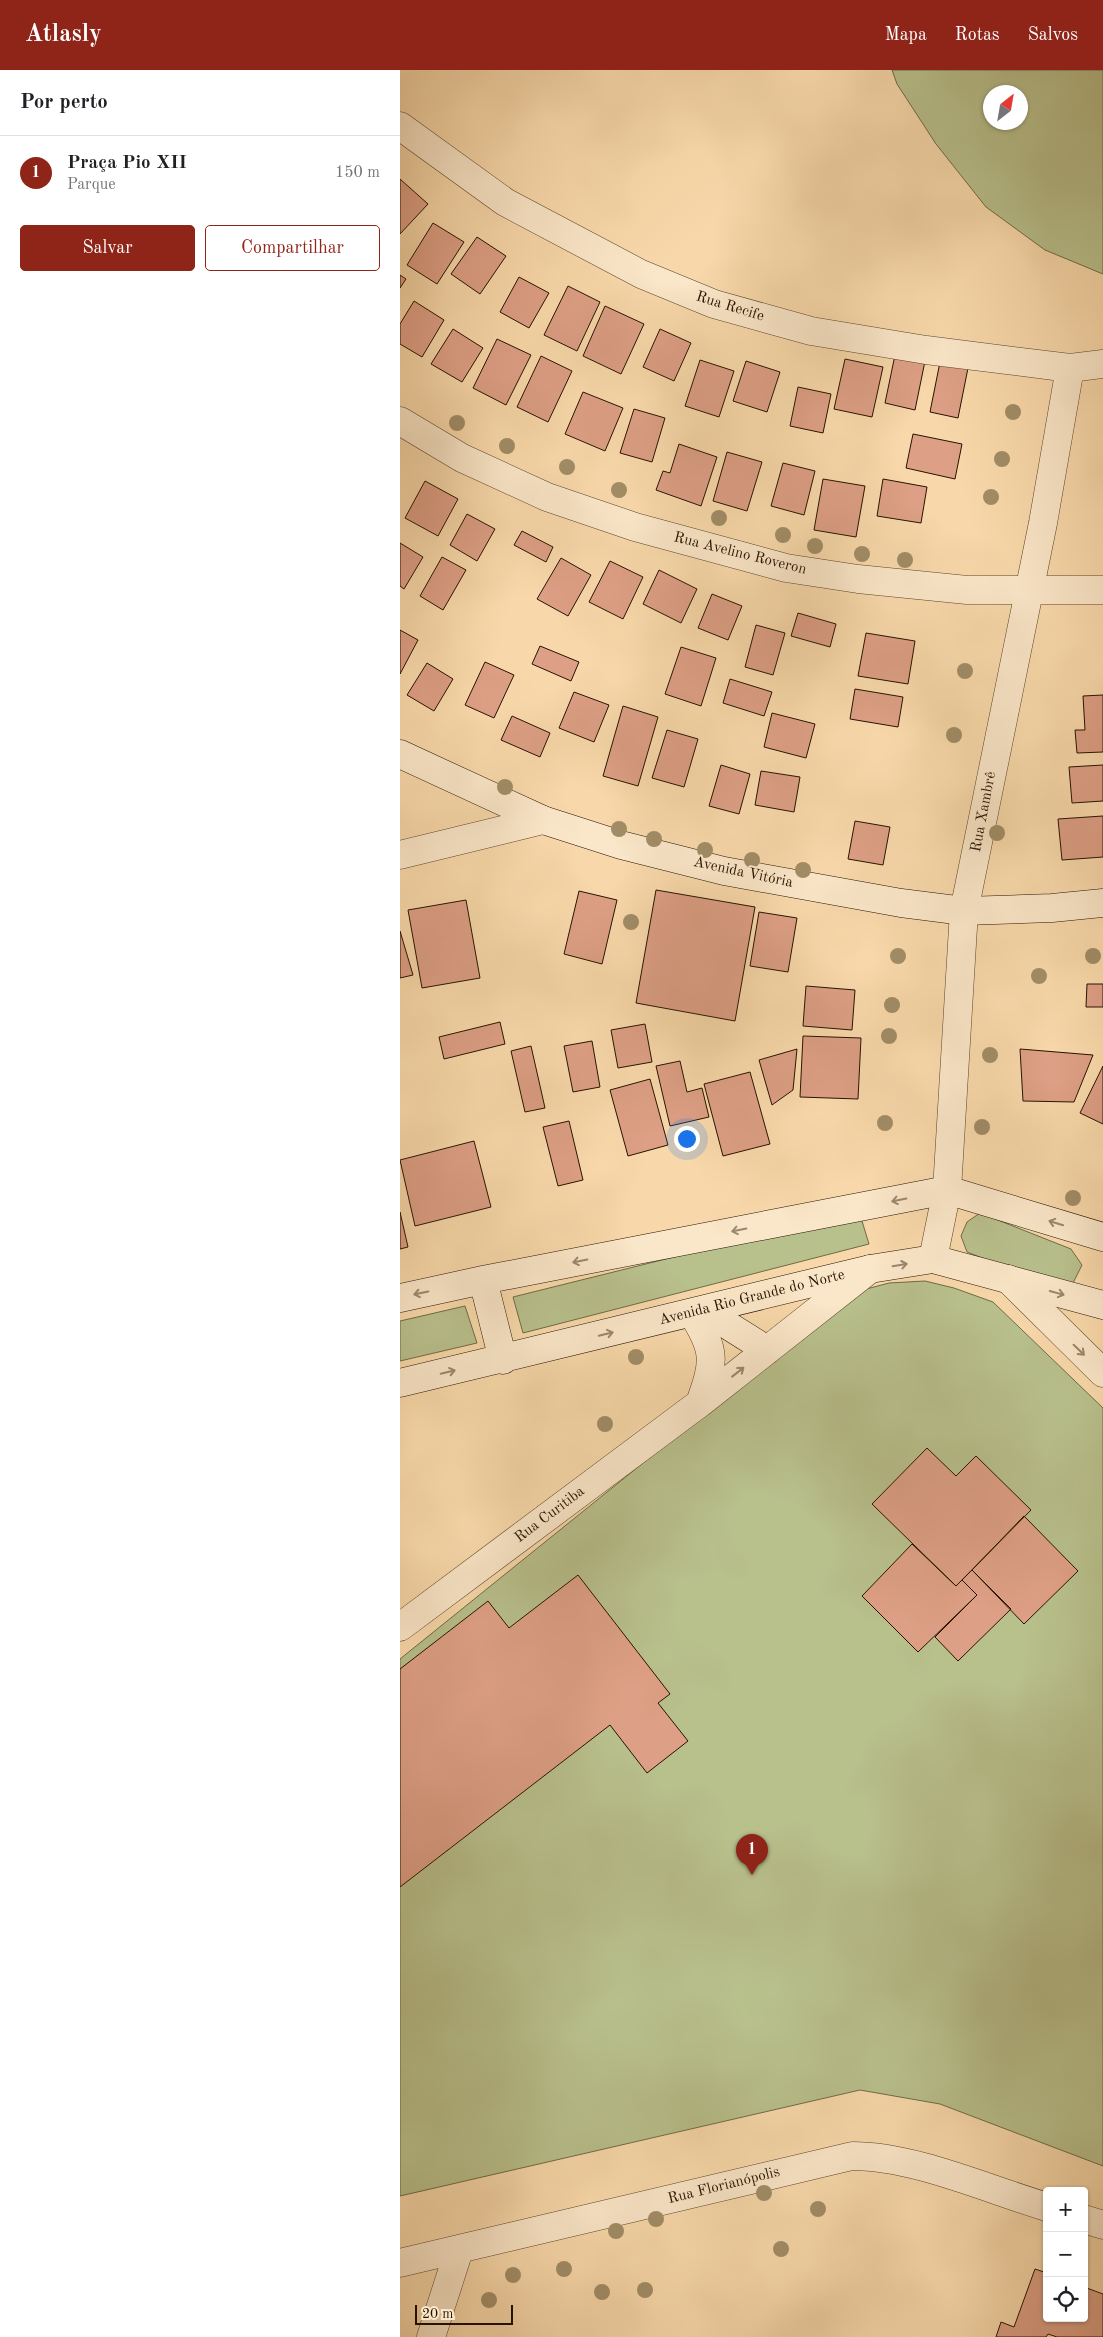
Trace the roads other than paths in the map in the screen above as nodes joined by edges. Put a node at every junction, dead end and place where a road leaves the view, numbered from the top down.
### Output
1 (400, 126) edge
2 (1103, 364) edge
3 (1070, 368) junction
4 (400, 421) edge
5 (1029, 590) junction
6 (1103, 590) edge
7 (400, 754) edge
8 (544, 820) junction
9 (400, 855) edge
10 (1103, 903) edge
11 (964, 912) junction
12 (947, 1190) junction
13 (1103, 1237) edge
14 (932, 1259) junction
15 (870, 1269) junction
16 (1008, 1279) junction
17 (483, 1280) junction
18 (400, 1298) edge
19 (1103, 1305) edge
20 (698, 1312) junction
21 (767, 1350) junction
22 (503, 1360) junction
23 (1103, 1373) edge
24 (400, 1383) edge
25 (700, 1402) junction
26 (400, 1626) edge
27 (1043, 2207) edge
28 (1088, 2220) edge
29 (1103, 2225) edge
30 (460, 2250) junction
31 (400, 2263) edge
32 (431, 2337) edge

1 - 3 street, Rua Recife
2 - 3 street, Rua Recife
3 - 5 street, Rua Xambrê
4 - 5 street, Rua Avelino Roveron
5 - 6 street, Rua Avelino Roveron
5 - 11 street, Rua Xambrê
7 - 8 street, Avenida Vitória
8 - 9 street
8 - 11 street, Avenida Vitória
10 - 11 street, Avenida Vitória
11 - 12 street, Rua Xambrê
13 -> 12 street
12 - 14 street, Rua Xambrê
12 -> 17 street
15 -> 14 street, Avenida Rio Grande do Norte
14 - 16 street, Avenida Rio Grande do Norte
15 - 20 street, Avenida Rio Grande do Norte
15 - 21 street, Rua Curitiba
16 -> 19 street, Avenida Rio Grande do Norte
16 -> 23 street
17 -> 18 street
17 - 22 street
20 - 21 street
22 -> 20 street, Avenida Rio Grande do Norte
20 - 25 street
25 -> 21 street, Rua Curitiba
24 -> 22 street, Avenida Rio Grande do Norte
25 - 26 street, Rua Curitiba
27 - 30 street, Rua Florianópolis
28 - 29 street
30 - 31 street, Rua Florianópolis
30 - 32 street

